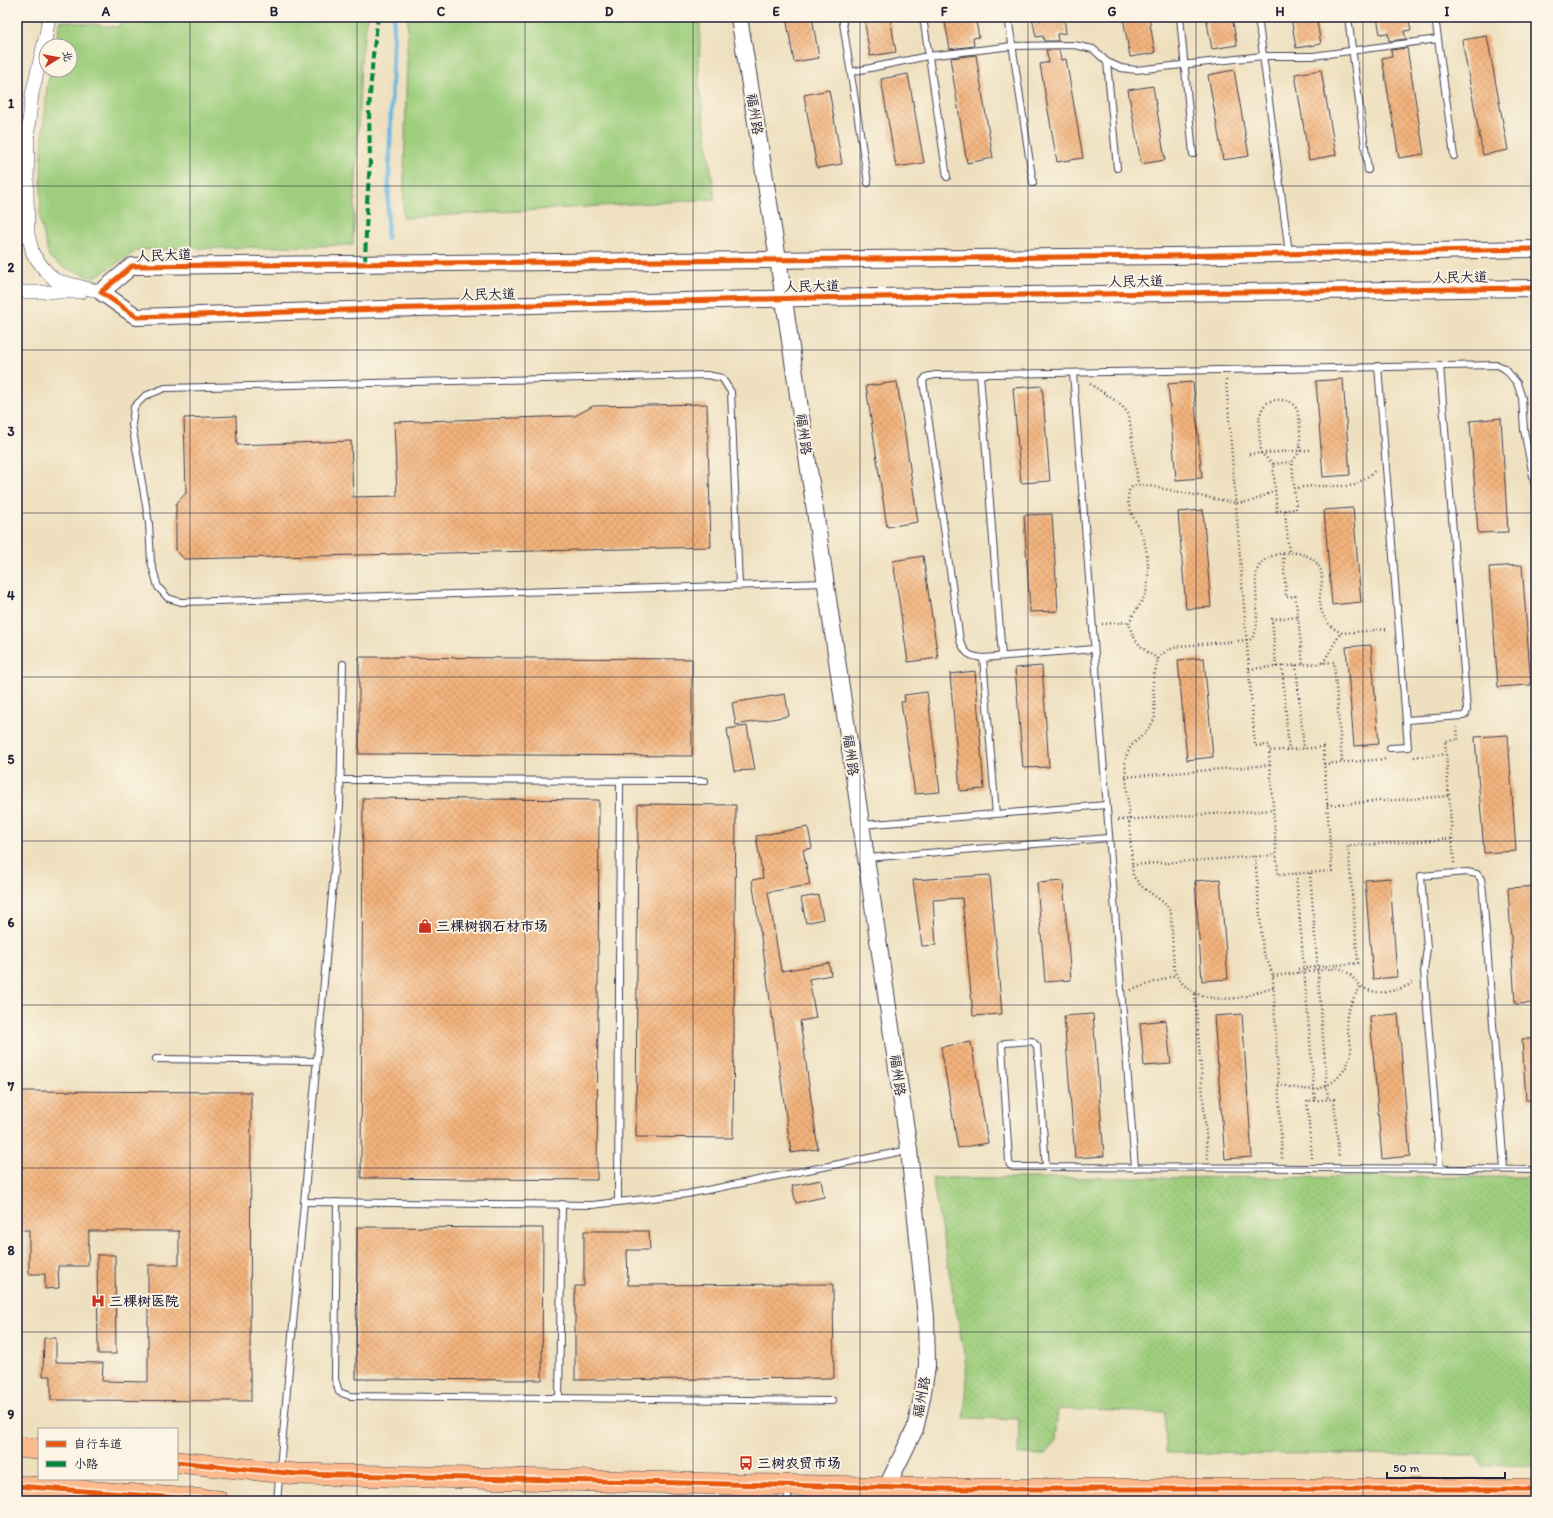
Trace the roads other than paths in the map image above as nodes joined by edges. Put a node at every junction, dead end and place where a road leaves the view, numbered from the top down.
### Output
1 (49, 17) edge
2 (739, 17) edge
3 (842, 17) edge
4 (923, 17) edge
5 (1008, 17) edge
6 (1180, 17) edge
7 (1258, 17) edge
8 (1348, 17) edge
9 (1435, 17) edge
10 (1438, 40) junction
11 (1012, 46) junction
12 (1352, 51) junction
13 (928, 56) junction
14 (1263, 56) junction
15 (1107, 62) junction
16 (1185, 65) junction
17 (851, 72) junction
18 (1193, 154) dead end
19 (1454, 156) dead end
20 (1116, 168) dead end
21 (1368, 170) dead end
22 (947, 177) dead end
23 (868, 183) dead end
24 (1033, 183) dead end
25 (1536, 249) edge
26 (1289, 254) junction
27 (778, 259) junction
28 (1536, 288) edge
29 (17, 292) edge
30 (101, 292) junction
31 (784, 298) junction
32 (1440, 365) junction
33 (1378, 366) junction
34 (1072, 373) junction
35 (980, 374) junction
36 (1536, 492) edge
37 (826, 583) junction
38 (739, 586) junction
39 (1094, 649) junction
40 (1002, 656) junction
41 (983, 658) junction
42 (343, 664) dead end
43 (1406, 720) junction
44 (1390, 748) dead end
45 (340, 780) junction
46 (620, 781) junction
47 (705, 781) dead end
48 (1106, 805) junction
49 (996, 814) junction
50 (861, 825) junction
51 (1108, 838) junction
52 (866, 858) junction
53 (156, 1059) dead end
54 (316, 1061) junction
55 (909, 1150) junction
56 (1046, 1167) junction
57 (1136, 1168) junction
58 (1440, 1168) junction
59 (1504, 1169) junction
60 (1536, 1170) edge
61 (304, 1202) junction
62 (336, 1202) junction
63 (618, 1202) junction
64 (562, 1204) junction
65 (559, 1398) junction
66 (833, 1401) dead end
67 (178, 1462) edge
68 (279, 1472) junction
69 (17, 1486) edge
70 (886, 1488) junction
71 (1536, 1489) edge
72 (788, 1493) edge
73 (1078, 1495) edge
74 (184, 1500) edge
75 (218, 1501) edge
76 (277, 1501) edge

1 - 30 street
2 - 27 street, 福州路
3 - 17 lane
4 - 13 lane
5 - 11 lane
6 - 16 lane
7 - 14 lane
8 - 12 lane
9 - 10 lane
10 - 12 lane
10 - 19 lane
11 - 13 lane
11 - 15 lane
11 - 24 lane
12 - 14 lane
12 - 21 lane
13 - 17 lane
13 - 22 lane
14 - 16 lane
14 - 26 lane
15 - 16 lane
15 - 20 lane
16 - 18 lane
17 - 23 lane
25 - 26 street, 人民大道
26 - 27 street, 人民大道
27 - 30 street, 人民大道
27 - 31 street, 福州路
28 - 31 street, 人民大道
29 - 30 street
30 - 31 street, 人民大道
31 - 37 street, 福州路
32 - 33 lane
32 - 36 lane
32 - 43 lane
33 - 34 lane
33 - 43 lane
34 - 35 lane
34 - 39 lane
35 - 40 lane
35 - 41 lane
37 - 38 lane
37 - 50 street, 福州路
38 - 38 lane
39 - 40 lane
39 - 48 lane
40 - 41 lane
41 - 49 lane
42 - 45 lane
43 - 44 lane
45 - 46 lane
45 - 54 lane
46 - 47 lane
46 - 63 lane
48 - 49 lane
48 - 51 lane
49 - 50 lane
50 - 52 street, 福州路
51 - 52 lane
51 - 57 lane
52 - 55 street, 福州路
53 - 54 lane
54 - 61 lane
55 - 63 lane
55 - 70 street, 福州路
56 - 56 lane
56 - 57 lane
57 - 58 lane
58 - 59 lane
58 - 59 lane
59 - 60 lane
61 - 62 lane
61 - 68 lane
62 - 64 lane
62 - 65 lane
63 - 64 lane
64 - 65 lane
65 - 66 lane
67 - 68 highway
68 - 72 highway
68 - 76 lane
69 - 74 highway
70 - 72 highway
70 - 73 highway
71 - 73 highway
74 - 75 highway

